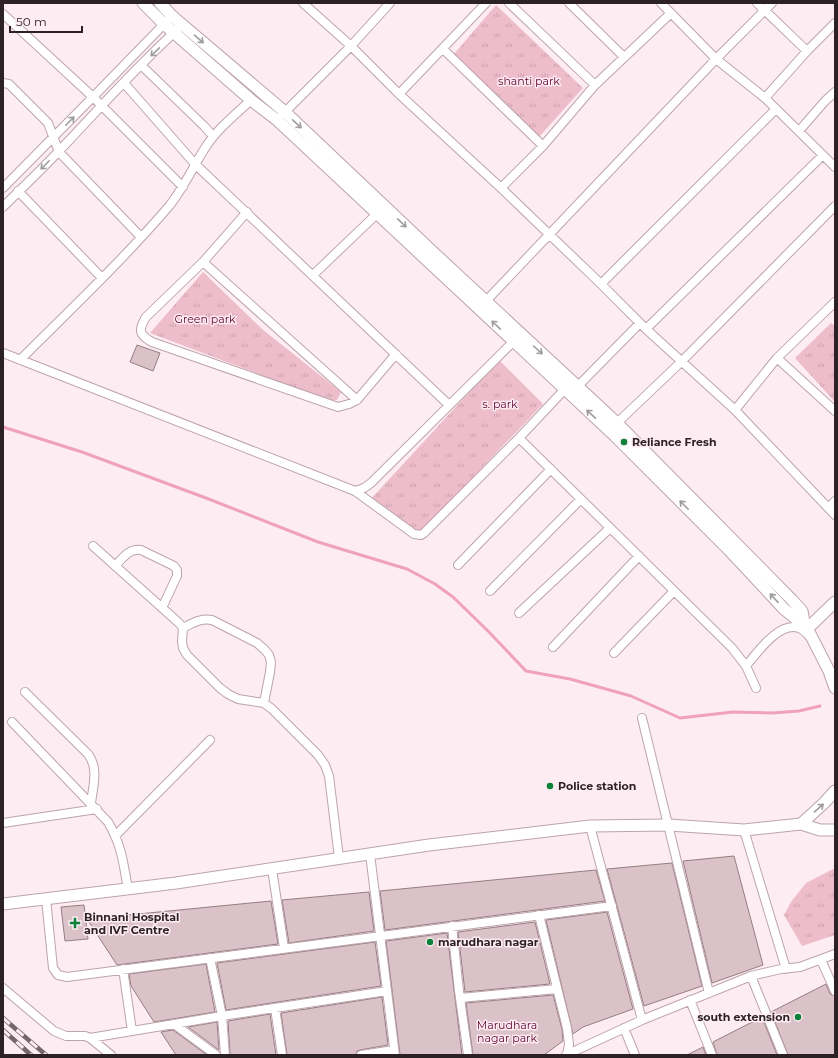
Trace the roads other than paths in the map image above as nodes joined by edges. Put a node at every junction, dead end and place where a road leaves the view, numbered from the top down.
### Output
1 (143, 3) edge
2 (160, 3) edge
3 (303, 3) edge
4 (390, 3) edge
5 (486, 3) edge
6 (509, 3) edge
7 (569, 3) edge
8 (661, 3) edge
9 (757, 3) edge
10 (772, 3) edge
11 (764, 11) junction
12 (671, 13) junction
13 (3, 14) edge
14 (168, 20) junction
15 (835, 23) edge
16 (179, 29) junction
17 (351, 46) junction
18 (444, 49) junction
19 (807, 51) junction
20 (624, 57) junction
21 (716, 59) junction
22 (141, 65) junction
23 (3, 83) edge
24 (124, 83) junction
25 (595, 85) junction
26 (835, 92) edge
27 (399, 94) junction
28 (93, 97) junction
29 (765, 98) junction
30 (251, 100) junction
31 (102, 105) junction
32 (776, 109) junction
33 (281, 116) junction
34 (798, 131) junction
35 (213, 136) junction
36 (54, 138) junction
37 (542, 146) junction
38 (59, 152) junction
39 (823, 155) junction
40 (195, 164) junction
41 (835, 167) edge
42 (183, 187) junction
43 (3, 188) edge
44 (501, 188) junction
45 (18, 192) junction
46 (835, 206) edge
47 (3, 207) edge
48 (381, 210) junction
49 (247, 212) junction
50 (549, 234) junction
51 (141, 237) junction
52 (203, 262) junction
53 (313, 275) junction
54 (102, 278) junction
55 (602, 284) junction
56 (486, 301) junction
57 (834, 304) edge
58 (643, 326) junction
59 (517, 338) junction
60 (3, 353) edge
61 (396, 354) junction
62 (777, 358) junction
63 (20, 360) junction
64 (681, 362) junction
65 (578, 386) junction
66 (564, 390) junction
67 (357, 400) junction
68 (450, 405) junction
69 (735, 410) junction
70 (835, 411) edge
71 (618, 422) junction
72 (520, 438) junction
73 (551, 469) junction
74 (355, 491) junction
75 (581, 499) junction
76 (835, 501) edge
77 (828, 508) junction
78 (835, 515) edge
79 (610, 528) junction
80 (93, 546) dead end
81 (639, 556) junction
82 (458, 565) dead end
83 (115, 566) junction
84 (490, 591) dead end
85 (674, 591) junction
86 (835, 602) edge
87 (162, 608) junction
88 (520, 613) dead end
89 (806, 625) junction
90 (183, 628) junction
91 (812, 639) junction
92 (553, 647) dead end
93 (614, 653) dead end
94 (746, 666) junction
95 (832, 670) edge
96 (756, 688) dead end
97 (835, 688) edge
98 (25, 692) dead end
99 (264, 703) junction
100 (642, 718) dead end
101 (12, 722) dead end
102 (210, 740) dead end
103 (835, 791) edge
104 (94, 806) junction
105 (3, 823) edge
106 (801, 824) junction
107 (669, 825) junction
108 (590, 826) junction
109 (744, 830) junction
110 (835, 830) edge
111 (116, 835) junction
112 (370, 854) junction
113 (339, 858) junction
114 (272, 869) junction
115 (128, 889) junction
116 (46, 899) junction
117 (3, 904) edge
118 (612, 906) junction
119 (539, 915) junction
120 (452, 926) junction
121 (380, 936) junction
122 (284, 948) junction
123 (835, 954) edge
124 (210, 958) junction
125 (822, 960) junction
126 (123, 969) junction
127 (786, 969) junction
128 (751, 976) junction
129 (3, 988) edge
130 (557, 989) junction
131 (387, 991) junction
132 (835, 991) edge
133 (709, 994) junction
134 (460, 998) junction
135 (690, 1000) junction
136 (275, 1008) junction
137 (222, 1016) junction
138 (642, 1020) junction
139 (174, 1024) junction
140 (624, 1028) junction
141 (132, 1031) junction
142 (90, 1038) junction
143 (395, 1053) edge
144 (111, 1055) edge
145 (216, 1055) edge
146 (224, 1055) edge
147 (282, 1055) edge
148 (361, 1055) edge
149 (468, 1055) edge
150 (567, 1055) edge
151 (635, 1055) edge
152 (712, 1055) edge
153 (783, 1055) edge

1 - 14 street
2 - 14 street
3 - 17 street
4 - 17 street
5 - 18 street
6 - 25 street
7 - 20 street
8 - 12 street
9 - 11 street
10 - 11 street
11 - 19 street
11 - 21 street
12 - 20 street
12 - 21 street
13 - 28 street
14 - 16 street
14 - 28 street
15 - 19 street
16 -> 22 street
16 - 30 street
16 -> 33 street
17 - 27 street
17 - 33 street
18 - 27 street
18 - 37 street
19 - 29 street
20 - 25 street
21 - 29 street
21 - 50 street
22 - 24 street
22 - 35 street
23 - 36 street
24 - 31 street
24 - 40 street
25 - 37 street
26 - 34 street
27 - 44 street
28 - 31 street
36 -> 28 street
29 - 32 street
30 - 33 street
30 - 35 street
31 - 38 street
31 - 42 street
32 - 34 street
32 - 55 street
33 - 48 street
34 - 39 street
35 - 40 street
36 - 38 street
36 - 43 street
37 - 44 street
38 -> 45 street
38 - 51 street
39 - 41 street
39 - 58 street
40 - 42 street
40 - 49 street
42 - 51 street
44 - 50 street
45 - 47 street
45 - 54 street
46 - 64 street
48 - 53 street
48 -> 56 street
59 -> 48 street
49 - 52 street
49 - 53 street
50 - 55 street
50 - 56 street
51 - 54 street
52 - 67 street
52 - 67 street
53 - 61 street
54 - 63 street
55 - 58 street
56 - 59 street
57 - 62 street
58 - 64 street
58 - 65 street
59 -> 65 street
59 - 66 street
59 - 68 street
60 - 63 street
61 - 67 street
61 - 68 street
62 - 69 street
62 - 70 street
63 - 74 street
64 - 69 street
64 - 71 street
65 - 71 street
66 - 72 street
89 -> 66 street
68 - 74 street
69 - 77 street
71 - 89 street
72 - 73 street
72 - 74 street
73 - 75 street
73 - 82 street
75 - 79 street
75 - 84 street
76 - 77 street
77 - 78 street
79 - 81 street
79 - 88 street
80 - 83 street
81 - 85 street
81 - 92 street
83 - 87 street
83 - 87 street
85 - 93 street
85 - 94 street
86 - 89 street
87 - 90 street
89 - 91 street
90 - 99 street
90 - 99 street
91 - 94 street
91 - 95 street
94 - 96 street
95 - 97 street
98 - 104 street
99 - 113 street
100 - 107 street
101 - 104 street
102 - 111 street
106 -> 103 street
104 - 105 street
104 - 111 street
106 - 109 street
106 - 110 street
107 - 108 street
107 - 109 street
107 - 133 street
108 - 112 street
108 - 118 street
109 - 127 street
111 - 115 street
112 - 113 street
112 - 121 street
113 - 114 street
114 - 115 street
114 - 122 street
115 - 116 street
116 - 117 street
116 - 126 street
118 - 119 street
118 - 138 street
119 - 120 street
119 - 130 street
120 - 121 street
120 - 134 street
121 - 122 street
121 - 131 street
122 - 124 street
123 - 125 street
124 - 126 street
124 - 137 street
125 - 127 street
125 - 132 street
126 - 141 street
127 - 128 street
128 - 133 street
128 - 153 street
129 - 142 street
130 - 134 street
130 - 150 street
131 - 136 street
131 - 143 street
133 - 135 street
134 - 149 street
135 - 138 street
135 - 152 street
136 - 137 street
136 - 147 street
137 - 139 street
137 - 146 street
138 - 140 street
139 - 141 street
139 - 145 street
140 - 150 street
140 - 151 street
141 - 142 street
142 - 144 street
143 - 148 street

